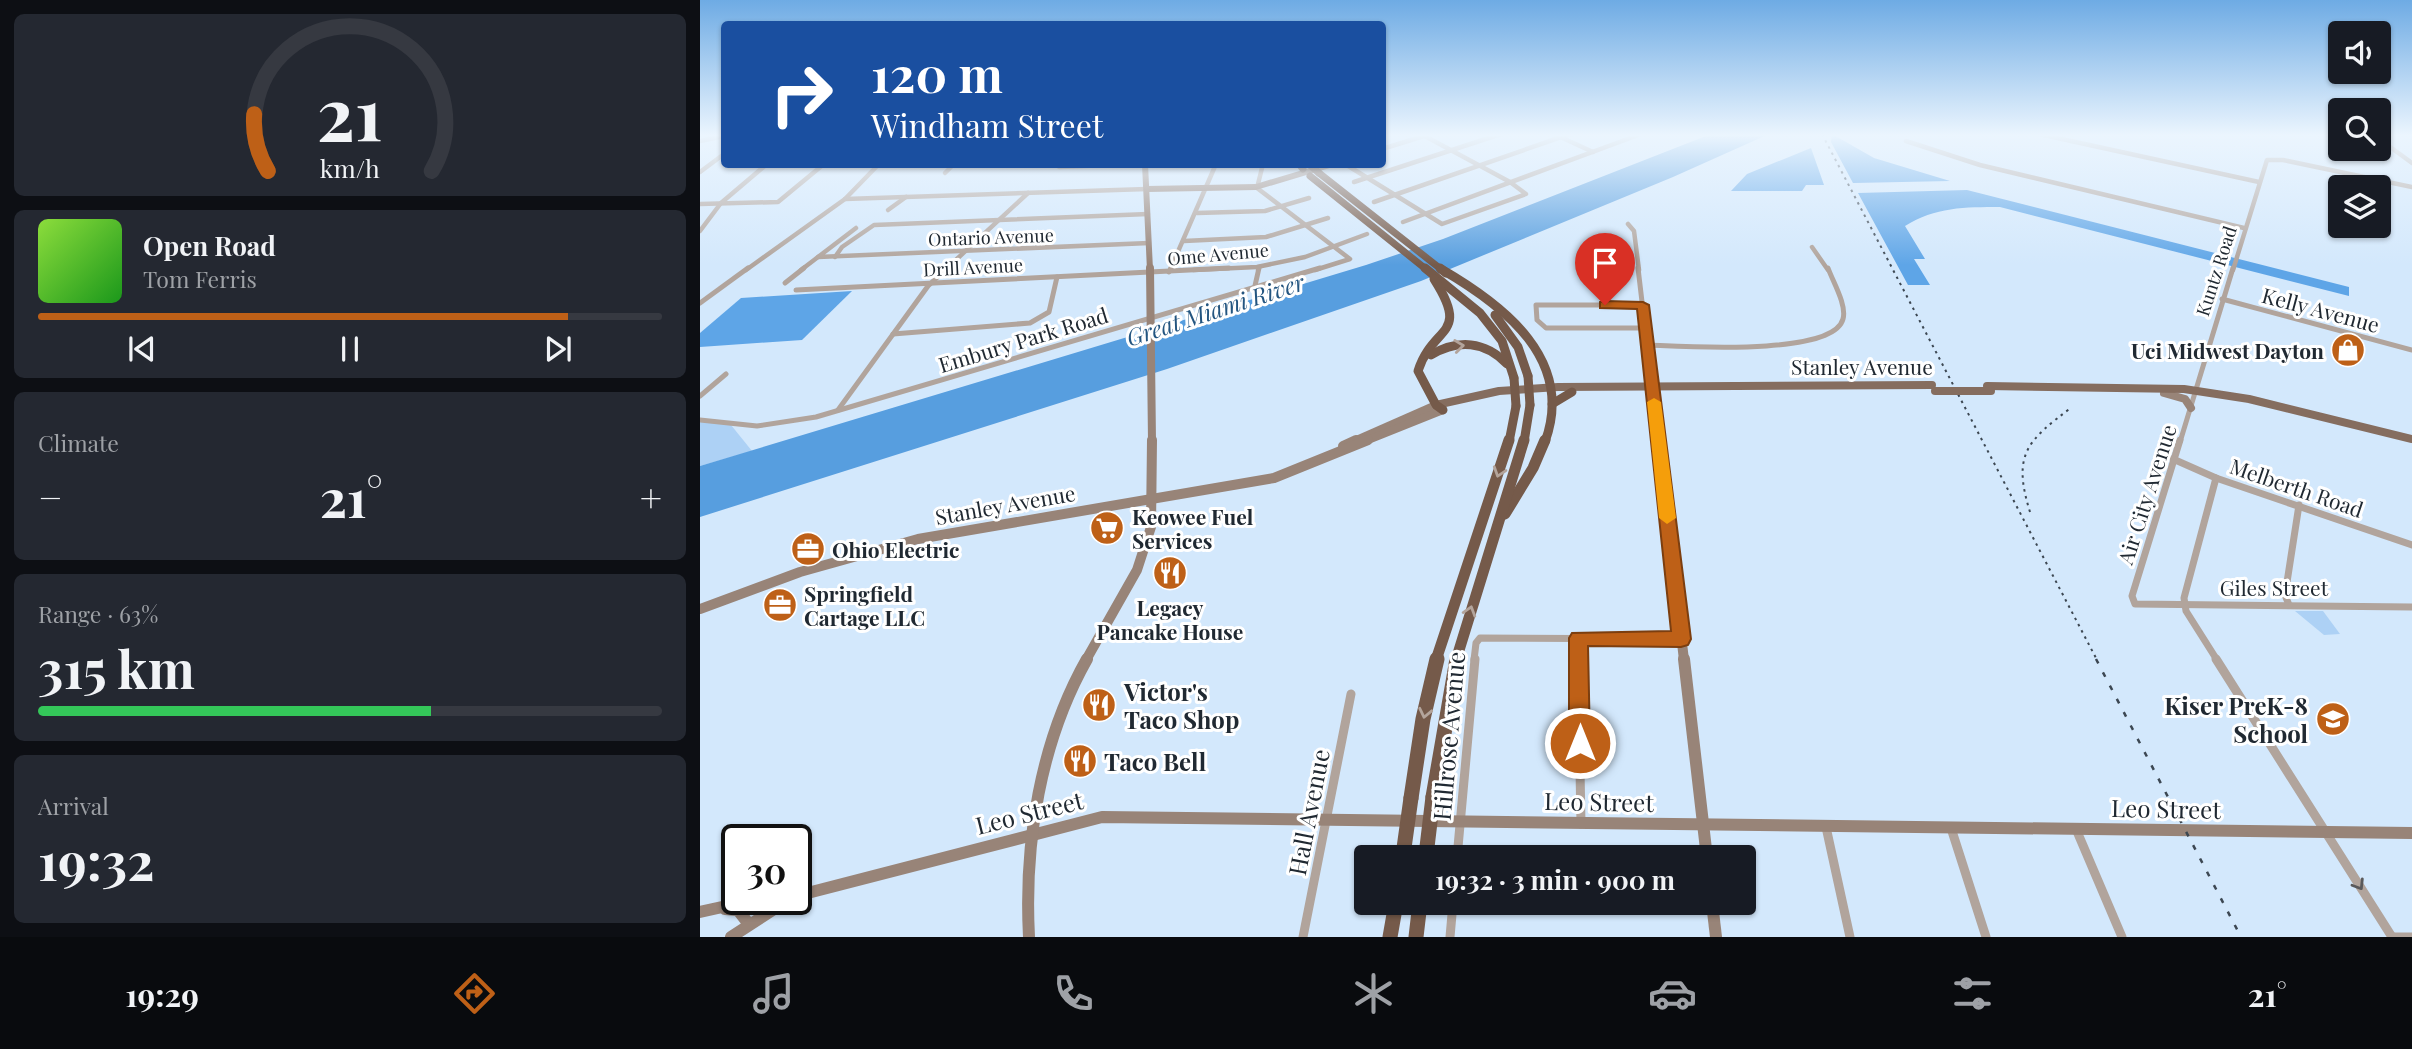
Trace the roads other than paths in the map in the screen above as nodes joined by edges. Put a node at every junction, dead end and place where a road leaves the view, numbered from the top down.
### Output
1 (751, 178) edge
2 (809, 178) edge
3 (866, 178) edge
4 (1146, 178) edge
5 (1210, 178) edge
6 (1259, 178) edge
7 (1287, 178) edge
8 (1320, 178) edge
9 (1366, 178) joint
10 (1445, 178) edge
11 (1502, 178) edge
12 (1522, 178) edge
13 (2033, 178) edge
14 (2239, 178) edge
15 (2260, 178) edge
16 (2367, 178) edge
17 (1354, 182) dead end
18 (1510, 182) junction
19 (2259, 182) junction
20 (1256, 187) junction
21 (2412, 187) edge
22 (1147, 189) junction
23 (1205, 189) junction
24 (1028, 193) junction
25 (1393, 195) junction
26 (906, 197) junction
27 (1308, 198) dead end
28 (845, 199) junction
29 (1374, 202) dead end
30 (721, 203) junction
31 (700, 204) edge
32 (1281, 207) junction
33 (888, 210) dead end
34 (1197, 213) junction
35 (1148, 214) junction
36 (1424, 214) junction
37 (1328, 218) dead end
38 (999, 221) junction
39 (1404, 222) dead end
40 (1628, 224) dead end
41 (1307, 225) junction
42 (856, 228) dead end
43 (2244, 228) junction
44 (700, 231) edge
45 (1367, 234) dead end
46 (1397, 240) junction
47 (1184, 241) junction
48 (1149, 243) junction
49 (1336, 245) junction
50 (1812, 247) dead end
51 (967, 251) junction
52 (818, 257) junction
53 (835, 257) junction
54 (1259, 267) junction
55 (1170, 272) junction
56 (1150, 274) junction
57 (1057, 277) junction
58 (933, 282) junction
59 (785, 283) dead end
60 (1453, 285) junction
61 (796, 290) dead end
62 (1254, 290) junction
63 (2222, 299) junction
64 (700, 303) edge
65 (1643, 305) junction
66 (1152, 318) junction
67 (1646, 328) junction
68 (894, 334) junction
69 (1647, 345) junction
70 (2412, 350) edge
71 (726, 374) dead end
72 (1513, 374) junction
73 (1652, 388) junction
74 (1989, 388) junction
75 (1572, 392) joint
76 (2164, 393) junction
77 (2194, 393) junction
78 (1553, 395) junction
79 (700, 396) edge
80 (1440, 406) junction
81 (2192, 408) junction
82 (838, 410) junction
83 (700, 420) edge
84 (2412, 439) edge
85 (2412, 445) edge
86 (2173, 459) junction
87 (2216, 478) junction
88 (1152, 499) junction
89 (2298, 505) junction
90 (1496, 527) junction
91 (2412, 545) edge
92 (2135, 604) joint
93 (2184, 604) junction
94 (2289, 605) junction
95 (2412, 607) edge
96 (700, 609) edge
97 (1578, 638) junction
98 (1681, 639) junction
99 (1351, 694) dead end
100 (1326, 820) junction
101 (1461, 821) junction
102 (1581, 824) junction
103 (1703, 825) junction
104 (1826, 827) junction
105 (1951, 828) junction
106 (2076, 829) junction
107 (2326, 832) junction
108 (2412, 833) edge
109 (1031, 835) junction
110 (1404, 845) edge
111 (1427, 845) edge
112 (1458, 845) edge
113 (1705, 845) edge
114 (812, 892) edge
115 (721, 908) edge
116 (718, 909) junction
117 (700, 912) edge
118 (759, 915) edge
119 (1394, 915) edge
120 (1419, 915) edge
121 (1452, 915) edge
122 (1713, 915) edge
123 (748, 923) junction
124 (731, 937) edge
125 (1029, 937) edge
126 (1303, 937) edge
127 (1391, 937) edge
128 (1416, 937) edge
129 (1450, 937) edge
130 (1716, 937) edge
131 (1850, 937) edge
132 (1986, 937) edge
133 (2122, 937) edge
134 (2392, 937) edge
135 (2412, 937) edge

1 - 30 street
2 - 30 street
3 - 28 street
4 - 22 street
5 - 23 street
6 - 20 street
7 - 20 street
8 - 46 highway
9 - 17 street
9 - 25 street
10 - 25 street
11 - 18 street
12 - 18 street
13 - 43 street
14 - 19 street
15 - 19 street, Kuntz Road
16 - 21 street, Kuntz Road
18 - 36 street
18 - 36 street
19 - 43 street, Kuntz Road
20 - 23 street
20 - 32 street
22 - 23 street
22 - 24 street
22 - 35 street
23 - 34 street
24 - 26 street
24 - 38 street
25 - 29 street
25 - 36 street
26 - 28 street
26 - 33 street
27 - 32 street
28 - 64 street
30 - 31 street
30 - 44 street
32 - 34 street
32 - 41 street
34 - 47 street
35 - 38 street
35 - 48 street
36 - 39 street
37 - 41 street
38 - 51 street
38 - 53 street
40 - 65 street
41 - 47 street
41 - 49 street
42 - 52 street
43 - 63 street, Kuntz Road
45 - 49 street, Ome Avenue
46 - 60 highway
46 - 60 highway
47 - 55 street
48 - 51 street, Ontario Avenue
48 - 56 street
49 - 54 street, Ome Avenue
49 - 62 street, Embury Park Road
50 - 69 street
51 - 53 street, Ontario Avenue
51 - 58 street
52 - 53 street, Ontario Avenue
52 - 59 street
54 - 55 street, Ome Avenue
54 - 62 street
55 - 56 street, Ome Avenue
56 - 57 street, Drill Avenue
56 - 66 street
57 - 58 street, Drill Avenue
57 - 68 street
58 - 61 street, Drill Avenue
58 - 68 street
60 - 72 highway
60 - 78 highway
60 - 80 highway
60 - 90 highway, bridge
62 - 66 street, Embury Park Road
63 - 70 street, Kelly Avenue
63 - 77 street, Kuntz Road
65 - 67 street
65 - 67 street
66 - 82 street, Embury Park Road
66 - 88 street
67 - 69 street
68 - 82 street
69 - 73 street
71 - 79 street
80 -> 72 highway
72 -> 110 highway, bridge
73 - 74 main road, Stanley Avenue, bridge
73 - 75 main road, Stanley Avenue
73 - 78 main road, Stanley Avenue
73 - 98 street
74 - 76 main road, Stanley Avenue
74 - 77 main road, Stanley Avenue
75 - 78 highway
76 - 77 main road, Stanley Avenue
76 - 81 street
77 - 81 street, Air City Avenue
77 - 84 main road, Stanley Avenue
77 - 85 main road, Stanley Avenue
78 - 80 main road, Stanley Avenue
78 - 90 highway
80 - 88 street, Stanley Avenue
81 - 86 street, Air City Avenue
82 - 83 street, Embury Park Road
86 - 87 street, Melberth Road
86 - 92 street, Air City Avenue
87 - 89 street, Melberth Road
87 - 93 street
88 - 96 street, Stanley Avenue
88 - 109 street
89 - 91 street, Melberth Road
89 - 94 street
111 -> 90 highway, bridge
92 - 93 street, Giles Street
93 - 94 street, Giles Street
93 - 107 street
94 - 95 street, Giles Street
97 - 98 street
97 - 101 street, Hillrose Avenue
97 - 102 street
98 - 103 street
99 - 100 street, Hall Avenue
100 - 101 street, Leo Street
100 - 109 street, Leo Street
100 - 126 street, Hall Avenue
101 - 102 street, Leo Street
101 - 112 street, Hillrose Avenue
102 - 103 street, Leo Street
103 - 104 street, Leo Street
103 - 113 street
104 - 105 street, Leo Street
104 - 131 street
105 - 106 street, Leo Street
105 - 132 street
106 - 107 street, Leo Street
106 - 133 street
107 - 108 street, Leo Street
107 -> 134 street
109 - 114 street, Leo Street
109 - 125 street
115 - 116 street
116 - 117 street
116 - 123 street
118 - 123 street
119 - 127 highway
120 - 128 highway
121 - 129 street
122 - 130 street
123 - 124 street
134 - 135 street

